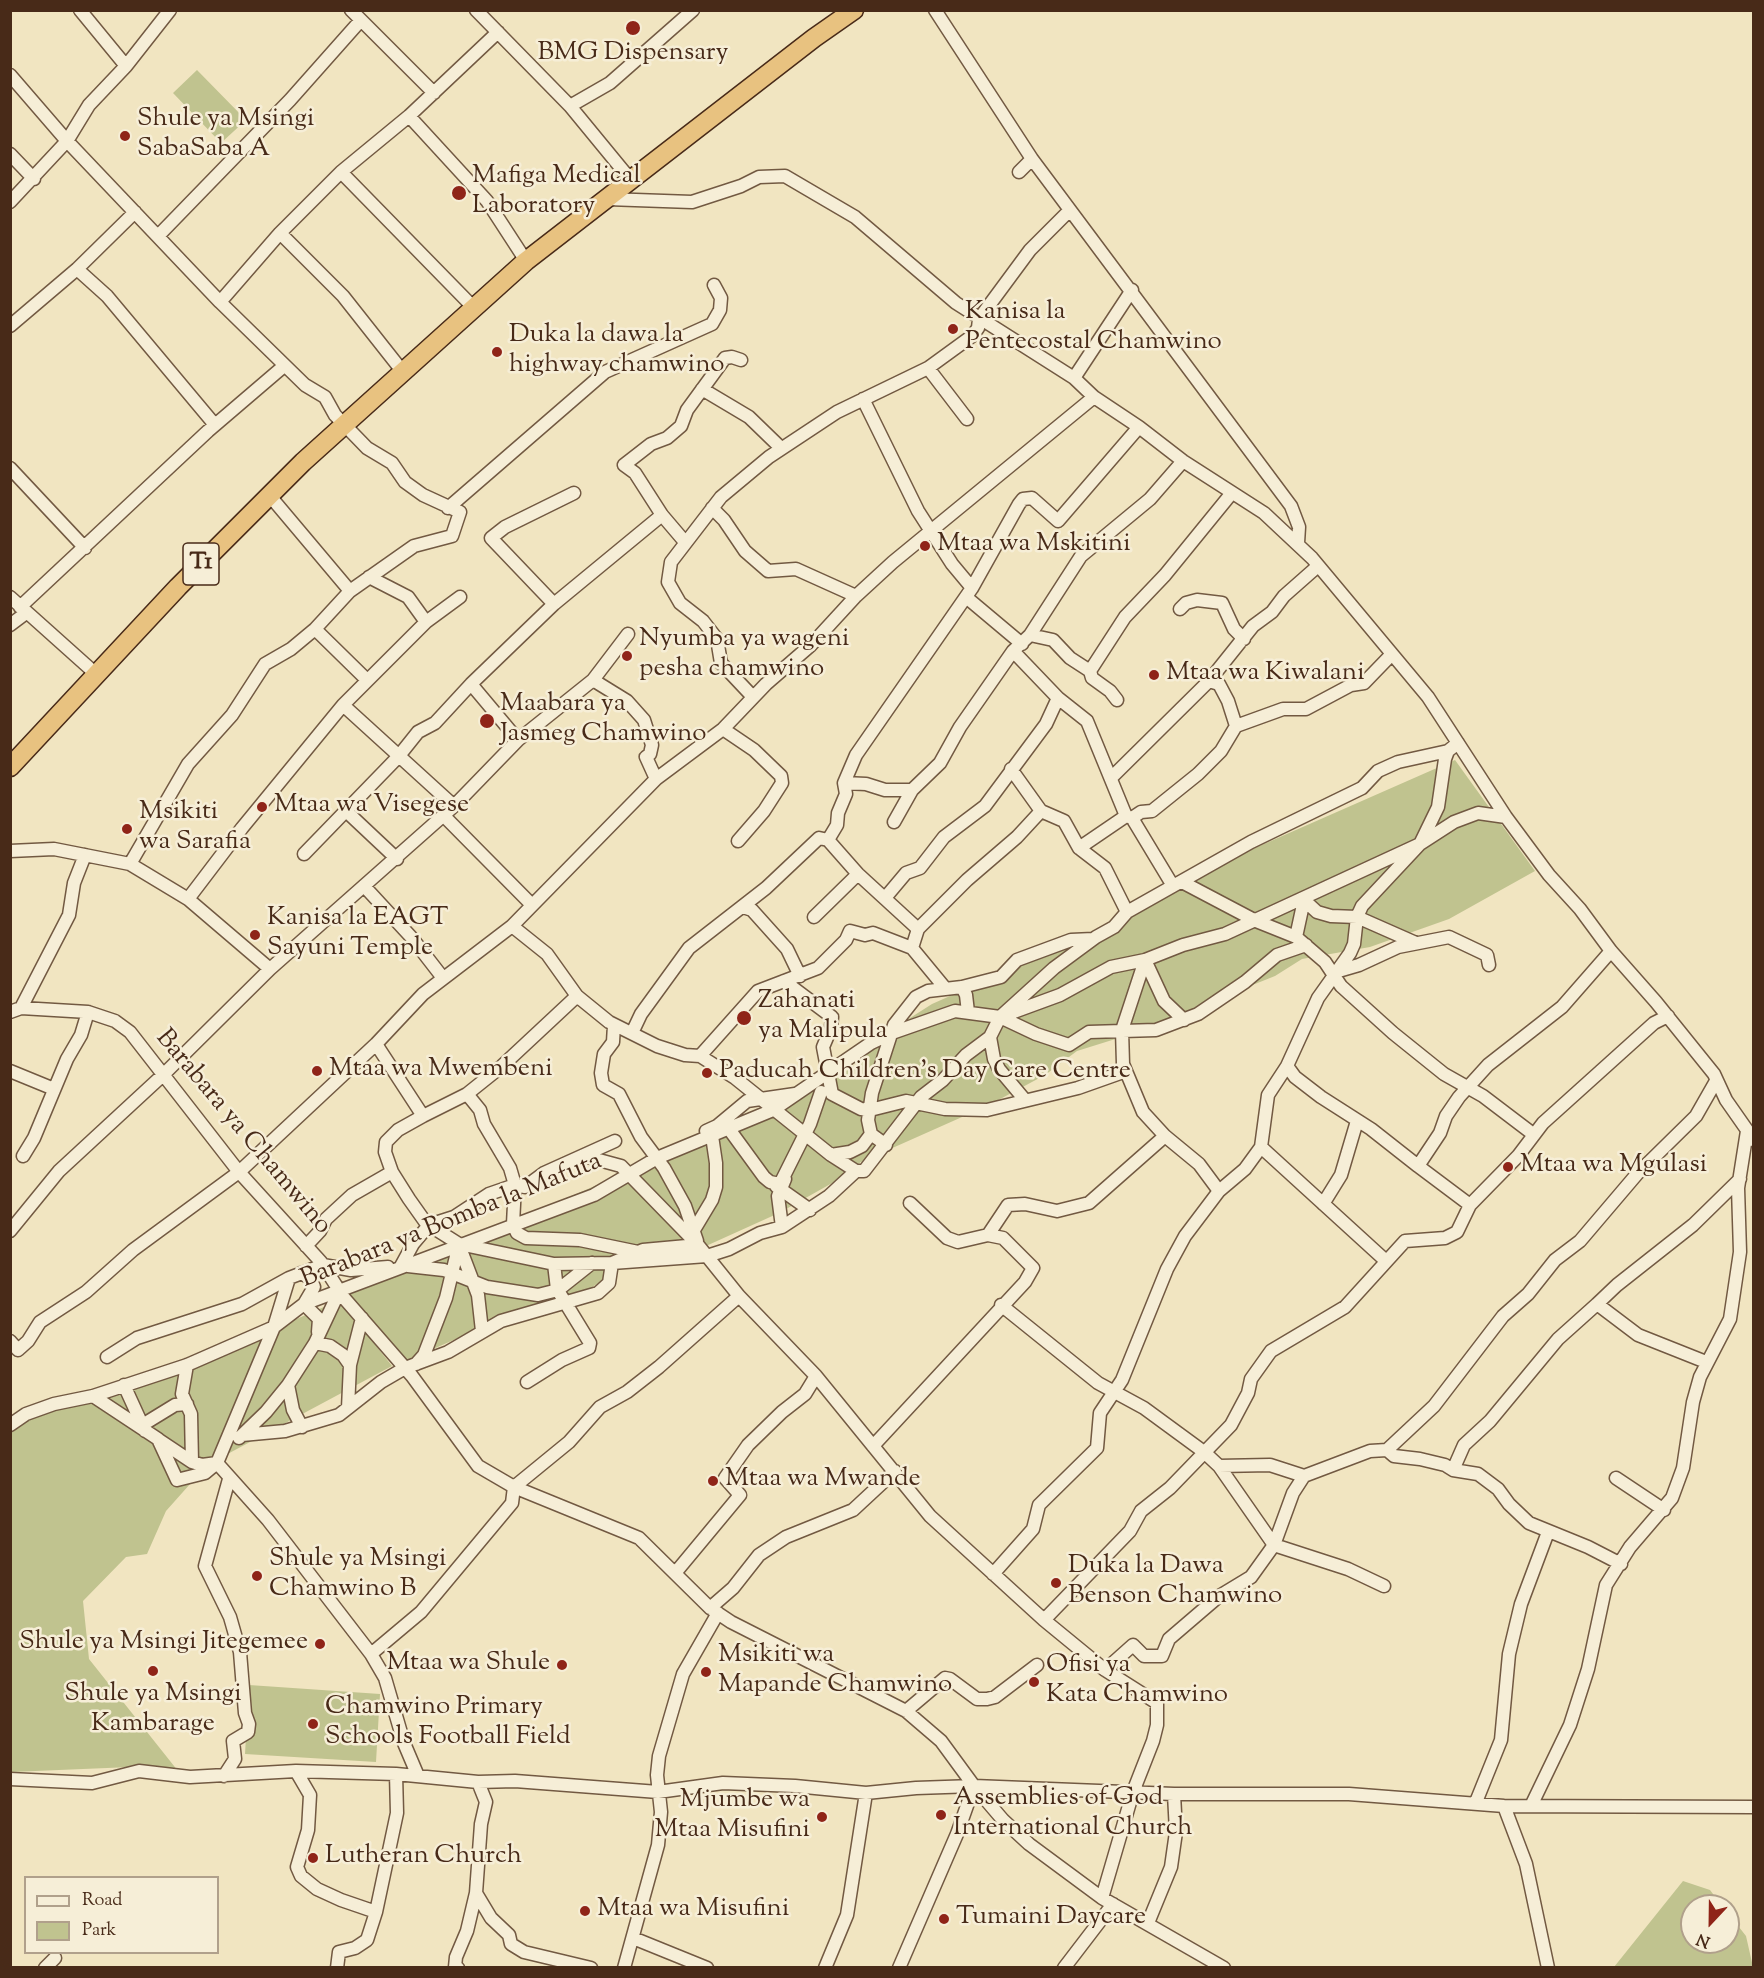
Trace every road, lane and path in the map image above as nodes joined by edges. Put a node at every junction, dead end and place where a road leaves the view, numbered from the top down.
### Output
1 (80, 10) edge
2 (170, 10) edge
3 (351, 10) edge
4 (476, 10) edge
5 (693, 10) edge
6 (854, 10) edge
7 (935, 10) edge
8 (361, 20) junction
9 (498, 32) junction
10 (126, 66) junction
11 (10, 75) edge
12 (434, 93) junction
13 (570, 106) junction
14 (409, 116) junction
15 (67, 141) junction
16 (10, 154) edge
17 (1032, 159) junction
18 (341, 172) junction
19 (1019, 172) dead end
20 (34, 179) junction
21 (630, 179) junction
22 (607, 199) junction
23 (10, 202) edge
24 (1070, 210) junction
25 (135, 212) junction
26 (280, 233) junction
27 (158, 236) junction
28 (526, 261) junction
29 (77, 269) junction
30 (714, 285) dead end
31 (1132, 290) junction
32 (220, 302) junction
33 (474, 308) junction
34 (979, 319) junction
35 (10, 326) edge
36 (741, 360) dead end
37 (284, 366) junction
38 (928, 368) junction
39 (403, 372) junction
40 (1074, 378) junction
41 (702, 389) junction
42 (1094, 397) junction
43 (863, 399) junction
44 (967, 419) dead end
45 (346, 424) junction
46 (214, 425) junction
47 (1139, 427) junction
48 (782, 448) junction
49 (1183, 461) junction
50 (10, 468) edge
51 (574, 493) dead end
52 (1231, 494) junction
53 (270, 496) junction
54 (448, 508) junction
55 (712, 508) junction
56 (662, 515) junction
57 (931, 531) junction
58 (685, 542) junction
59 (1298, 543) junction
60 (85, 548) junction
61 (1318, 566) junction
62 (369, 577) junction
63 (350, 591) junction
64 (969, 592) junction
65 (856, 596) junction
66 (10, 597) edge
67 (460, 597) dead end
68 (554, 604) junction
69 (1180, 609) dead end
70 (23, 610) junction
71 (426, 622) junction
72 (10, 626) edge
73 (315, 629) junction
74 (628, 634) dead end
75 (1244, 639) junction
76 (1022, 643) junction
77 (1392, 654) junction
78 (1090, 670) junction
79 (96, 674) junction
80 (366, 679) junction
81 (592, 680) junction
82 (1209, 681) junction
83 (471, 684) junction
84 (753, 697) junction
85 (1058, 698) junction
86 (1117, 700) dead end
87 (342, 705) junction
88 (1236, 726) junction
89 (723, 729) junction
90 (518, 740) junction
91 (1458, 743) junction
92 (1448, 751) junction
93 (398, 757) junction
94 (10, 767) edge
95 (1011, 769) junction
96 (1112, 777) junction
97 (657, 779) junction
98 (844, 783) junction
99 (912, 790) junction
100 (454, 806) junction
101 (346, 811) junction
102 (1041, 811) junction
103 (444, 816) junction
104 (1129, 817) junction
105 (1506, 817) junction
106 (894, 822) dead end
107 (828, 840) junction
108 (738, 841) dead end
109 (1420, 844) junction
110 (1079, 848) junction
111 (10, 851) edge
112 (304, 854) dead end
113 (85, 855) junction
114 (397, 860) junction
115 (130, 864) junction
116 (858, 874) junction
117 (1178, 884) junction
118 (364, 886) junction
119 (885, 898) junction
120 (188, 899) junction
121 (1304, 900) junction
122 (532, 905) junction
123 (743, 907) junction
124 (1127, 912) junction
125 (814, 917) dead end
126 (1357, 917) junction
127 (1256, 921) junction
128 (512, 926) junction
129 (918, 929) junction
130 (1093, 939) junction
131 (1301, 941) junction
132 (1416, 943) junction
133 (912, 948) junction
134 (1611, 951) junction
135 (1145, 960) junction
136 (1489, 965) dead end
137 (270, 969) junction
138 (1334, 972) junction
139 (800, 976) junction
140 (443, 978) junction
141 (784, 981) junction
142 (962, 987) junction
143 (945, 988) junction
144 (1029, 991) junction
145 (577, 996) junction
146 (1040, 1002) junction
147 (16, 1010) edge
148 (88, 1012) junction
149 (968, 1012) junction
150 (1668, 1016) junction
151 (1000, 1017) junction
152 (1184, 1020) junction
153 (614, 1025) junction
154 (1122, 1030) junction
155 (632, 1033) junction
156 (892, 1033) junction
157 (990, 1037) junction
158 (376, 1044) junction
159 (699, 1056) junction
160 (1287, 1066) junction
161 (10, 1071) edge
162 (1126, 1071) junction
163 (828, 1073) junction
164 (164, 1074) junction
165 (1716, 1081) junction
166 (54, 1089) junction
167 (1468, 1089) junction
168 (799, 1093) junction
169 (827, 1093) junction
170 (467, 1094) junction
171 (760, 1099) junction
172 (1025, 1100) junction
173 (918, 1103) junction
174 (773, 1110) junction
175 (870, 1110) junction
176 (423, 1116) junction
177 (1357, 1121) junction
178 (729, 1129) junction
179 (871, 1134) junction
180 (1533, 1134) junction
181 (803, 1135) junction
182 (712, 1136) junction
183 (1165, 1136) junction
184 (1750, 1136) edge
185 (615, 1141) dead end
186 (886, 1145) junction
187 (1261, 1147) junction
188 (680, 1149) junction
189 (831, 1155) junction
190 (23, 1156) dead end
191 (584, 1156) junction
192 (657, 1158) junction
193 (1418, 1166) junction
194 (856, 1171) junction
195 (239, 1172) junction
196 (392, 1172) junction
197 (628, 1174) junction
198 (1740, 1179) junction
199 (778, 1184) junction
200 (515, 1185) junction
201 (1219, 1191) junction
202 (910, 1203) dead end
203 (1323, 1204) junction
204 (1470, 1205) junction
205 (810, 1210) junction
206 (454, 1217) junction
207 (513, 1224) junction
208 (429, 1225) junction
209 (782, 1227) junction
210 (694, 1230) junction
211 (10, 1231) edge
212 (988, 1235) junction
213 (447, 1236) junction
214 (459, 1244) junction
215 (698, 1245) junction
216 (306, 1246) junction
217 (440, 1251) junction
218 (638, 1252) junction
219 (707, 1256) junction
220 (1386, 1261) junction
221 (592, 1263) junction
222 (612, 1263) junction
223 (554, 1264) junction
224 (323, 1265) junction
225 (401, 1266) junction
226 (453, 1273) junction
227 (295, 1275) junction
228 (474, 1282) junction
229 (558, 1290) junction
230 (339, 1292) junction
231 (739, 1296) junction
232 (304, 1304) junction
233 (566, 1304) junction
234 (1598, 1304) junction
235 (1001, 1305) junction
236 (362, 1318) junction
237 (274, 1327) junction
238 (482, 1331) junction
239 (316, 1339) junction
240 (10, 1341) edge
241 (106, 1357) dead end
242 (1706, 1362) junction
243 (187, 1365) junction
244 (350, 1365) junction
245 (410, 1366) junction
246 (816, 1376) junction
247 (527, 1382) dead end
248 (124, 1385) junction
249 (288, 1385) junction
250 (1114, 1394) junction
251 (93, 1396) junction
252 (187, 1404) junction
253 (348, 1408) junction
254 (238, 1411) junction
255 (255, 1423) junction
256 (10, 1425) edge
257 (302, 1427) junction
258 (145, 1428) junction
259 (242, 1435) junction
260 (158, 1439) junction
261 (873, 1446) junction
262 (222, 1450) junction
263 (1387, 1450) junction
264 (1204, 1452) junction
265 (192, 1462) junction
266 (217, 1463) junction
267 (1219, 1466) junction
268 (1453, 1470) junction
269 (895, 1471) junction
270 (1304, 1476) junction
271 (1616, 1478) dead end
272 (230, 1479) junction
273 (513, 1487) junction
274 (1664, 1510) junction
275 (1548, 1532) junction
276 (1274, 1545) junction
277 (1620, 1564) junction
278 (676, 1572) junction
279 (993, 1574) junction
280 (1384, 1586) dead end
281 (714, 1610) junction
282 (1044, 1620) junction
283 (371, 1654) junction
284 (1037, 1665) dead end
285 (1104, 1670) junction
286 (906, 1711) junction
287 (296, 1771) junction
288 (396, 1774) junction
289 (224, 1776) junction
290 (418, 1776) junction
291 (10, 1779) edge
292 (478, 1782) junction
293 (974, 1786) junction
294 (658, 1792) junction
295 (1133, 1792) junction
296 (866, 1794) junction
297 (1174, 1794) junction
298 (1476, 1802) junction
299 (1504, 1806) junction
300 (1531, 1806) junction
301 (1754, 1807) edge
302 (476, 1893) junction
303 (1108, 1901) junction
304 (376, 1912) junction
305 (491, 1918) junction
306 (470, 1920) junction
307 (1148, 1923) junction
308 (633, 1938) junction
309 (55, 1958) dead end
310 (826, 1967) edge
311 (45, 1968) edge
312 (337, 1968) edge
313 (458, 1968) edge
314 (591, 1968) edge
315 (624, 1968) edge
316 (707, 1968) edge
317 (899, 1968) edge
318 (1064, 1968) edge
319 (1224, 1968) edge
320 (1548, 1968) edge

1 - 10 street
2 - 10 street
3 - 8 street
4 - 9 street
5 - 13 street
6 - 21 highway, T1
7 - 17 street
8 - 12 street
8 - 27 street
9 - 12 street
9 - 13 street
10 - 15 street
11 - 15 street
12 - 14 street
13 - 21 street
14 - 18 street
14 - 28 street
15 - 20 street
15 - 25 street
16 - 20 street
17 - 19 street
17 - 24 street
18 - 26 street
18 - 33 street
20 - 23 street
21 - 22 highway, T1
22 - 28 highway, T1
22 - 34 street
24 - 31 street
24 - 34 street
25 - 27 street
25 - 29 street
26 - 32 street
26 - 39 street
27 - 32 street
28 - 33 highway, T1
29 - 35 street
29 - 46 street
30 - 54 street
31 - 40 street
31 - 59 street
32 - 37 street
33 - 39 highway, T1
34 - 38 street
34 - 40 street
36 - 41 street
37 - 45 street
37 - 46 street
38 - 43 street
38 - 44 street
39 - 45 highway, T1
40 - 42 street
41 - 48 street
41 - 56 street
42 - 47 street
42 - 57 street
43 - 48 street
43 - 57 street
45 - 53 highway, T1
45 - 54 street
46 - 60 street
47 - 49 street
47 - 64 street
48 - 55 street
49 - 52 street
49 - 76 street
50 - 60 street
51 - 68 street
52 - 59 street
52 - 78 street
53 - 63 street
53 - 79 highway, T1
54 - 62 street
55 - 58 street
55 - 65 street
56 - 58 street
56 - 68 street
57 - 64 street
57 - 65 street
58 - 84 street
59 - 61 street
60 - 70 street
61 - 75 street
61 - 77 street
62 - 63 street
62 - 71 street
63 - 73 street
64 - 76 street
64 - 98 street
65 - 84 street
66 - 70 street
67 - 71 street
68 - 83 street
69 - 75 street
70 - 72 street
70 - 79 street
71 - 80 street
73 - 80 street
73 - 115 street
74 - 81 street
75 - 82 street
76 - 78 street
76 - 85 street
76 - 99 street
77 - 88 street
77 - 91 street
78 - 86 street
79 - 94 highway, T1
80 - 87 street
81 - 90 street
81 - 97 street
82 - 88 street
82 - 96 street
83 - 90 street
83 - 93 street
84 - 89 street
85 - 95 street
85 - 96 street
87 - 93 street
87 - 120 street
88 - 104 street
89 - 97 street
89 - 108 street
90 - 100 street
91 - 92 street
91 - 105 street
92 - 109 street
92 - 117 street
93 - 100 street
93 - 101 street
95 - 102 street
95 - 119 street
96 - 104 street
97 - 122 street
98 - 99 street
98 - 107 street
99 - 106 street
100 - 103 street
101 - 112 street
101 - 114 street
102 - 110 street
102 - 129 street
103 - 114 street
103 - 122 street
104 - 110 street
104 - 117 street
105 - 109 street
105 - 134 street
107 - 116 street
107 - 123 street
109 - 121 street
109 - 126 street
110 - 124 street
111 - 113 street
113 - 115 street
113 - 147 street
114 - 118 street
115 - 120 street
116 - 119 street
116 - 125 street
117 - 124 street
117 - 127 street
118 - 137 street
118 - 140 street
119 - 129 street
120 - 137 street
121 - 126 street
121 - 127 street
121 - 131 street
122 - 128 street
123 - 139 street
123 - 155 street
124 - 130 street
126 - 132 street
126 - 138 street
127 - 131 street
127 - 135 street
128 - 140 street
128 - 145 street
129 - 133 street
130 - 142 street
130 - 144 street
131 - 138 street
131 - 152 street
132 - 136 street
132 - 138 street
133 - 139 street
133 - 143 street
134 - 150 street
134 - 167 street
135 - 146 street
135 - 152 street
135 - 154 street
137 - 164 street
138 - 160 street
138 - 167 street
139 - 141 street
140 - 158 street
141 - 159 street
141 - 163 street
142 - 143 street
142 - 149 street
143 - 156 street
144 - 146 street
144 - 151 street
145 - 153 street
145 - 170 street
146 - 151 street
147 - 148 street, Barabara ya Chamwino
148 - 164 street, Barabara ya Chamwino
148 - 166 street
149 - 151 street, Barabara ya Bomba la Mafuta
149 - 156 street, Barabara ya Bomba la Mafuta
150 - 165 street
150 - 180 street
151 - 154 street
151 - 157 street
152 - 154 street
153 - 155 street
153 - 192 street
154 - 162 street
155 - 159 street
156 - 163 street, Barabara ya Bomba la Mafuta
156 - 175 street
157 - 172 street
157 - 173 street
158 - 176 street
158 - 195 street
159 - 171 street
160 - 177 street
160 - 187 street
161 - 166 street
162 - 172 street
162 - 183 street
163 - 168 street, Barabara ya Bomba la Mafuta
163 - 169 street
164 - 195 street, Barabara ya Chamwino
164 - 211 street
165 - 184 street
165 - 263 street
166 - 190 street
167 - 180 street
167 - 193 street
168 - 169 street
168 - 171 street
168 - 174 street, Barabara ya Bomba la Mafuta
169 - 175 street
169 - 181 street
170 - 176 street
170 - 200 street
171 - 174 street
171 - 188 street
172 - 173 street
173 - 175 street
173 - 186 street
174 - 178 street, Barabara ya Bomba la Mafuta
174 - 181 street
175 - 179 street
176 - 196 street
177 - 193 street
177 - 203 street
178 - 182 street, Barabara ya Bomba la Mafuta
178 - 199 street
179 - 186 street
179 - 189 street
180 - 204 street
181 - 189 street
181 - 199 street
182 - 188 street, Barabara ya Bomba la Mafuta
182 - 210 street
183 - 201 street
183 - 212 street
184 - 198 street
185 - 191 street
186 - 194 street
187 - 201 street
187 - 203 street
188 - 192 street, Barabara ya Bomba la Mafuta
189 - 194 street
191 - 197 street
191 - 200 street
192 - 197 street, Barabara ya Bomba la Mafuta
192 - 210 street
193 - 204 street
194 - 205 street
195 - 216 street, Barabara ya Chamwino
195 - 240 street
196 - 208 street
196 - 216 street
197 - 207 street, Barabara ya Bomba la Mafuta
197 - 215 street
198 - 234 street
198 - 242 street
199 - 205 street
199 - 209 street
200 - 206 street
200 - 207 street
201 - 250 street
202 - 212 street
203 - 220 street
204 - 220 street
205 - 209 street
206 - 208 street
206 - 213 street
207 - 214 street, Barabara ya Bomba la Mafuta
207 - 218 street
208 - 213 street
208 - 225 street
209 - 219 street
210 - 215 street
212 - 235 street
213 - 214 street
213 - 217 street
214 - 217 street, Barabara ya Bomba la Mafuta
214 - 223 street
214 - 226 street
214 - 228 street
215 - 218 street
215 - 219 street
216 - 224 street, Barabara ya Chamwino
217 - 225 street, Barabara ya Bomba la Mafuta
218 - 222 street
219 - 222 street
219 - 231 street
220 - 264 street
221 - 222 street
221 - 223 street
221 - 229 street
222 - 233 street
223 - 229 street
224 - 225 street
224 - 227 street
224 - 230 street, Barabara ya Chamwino
225 - 226 street
225 - 230 street, Barabara ya Bomba la Mafuta
226 - 228 street
226 - 245 street
227 - 232 street
227 - 237 street
227 - 241 street
228 - 229 street
228 - 238 street
229 - 233 street
230 - 232 street, Barabara ya Bomba la Mafuta
230 - 236 street, Barabara ya Chamwino
230 - 239 street
231 - 246 street
231 - 273 street
232 - 237 street, Barabara ya Bomba la Mafuta
232 - 239 street
233 - 238 street
233 - 247 street
234 - 242 street
234 - 268 street
235 - 250 street
235 - 261 street
236 - 244 street
236 - 245 street, Barabara ya Chamwino
237 - 243 street, Barabara ya Bomba la Mafuta
237 - 254 street
238 - 245 street
239 - 244 street
239 - 249 street
242 - 274 street
243 - 248 street, Barabara ya Bomba la Mafuta
243 - 252 street
244 - 253 street
245 - 253 street
245 - 273 street, Barabara ya Chamwino
246 - 261 street
246 - 278 street
248 - 251 street, Barabara ya Bomba la Mafuta
248 - 258 street
249 - 255 street
249 - 257 street
250 - 264 street
250 - 279 street
251 - 256 street, Barabara ya Bomba la Mafuta
251 - 258 street
252 - 258 street
252 - 265 street
253 - 257 street
254 - 255 street
254 - 262 street
255 - 259 street
257 - 259 street
258 - 260 street
259 - 262 street
260 - 265 street
260 - 266 street
261 - 269 street
262 - 266 street
263 - 268 street
263 - 270 street
264 - 267 street
264 - 282 street
265 - 266 street
266 - 272 street
267 - 270 street
267 - 276 street
268 - 275 street
269 - 279 street
269 - 281 street
270 - 276 street
271 - 274 street
272 - 283 street
272 - 289 street
273 - 278 street, Barabara ya Chamwino
273 - 283 street
274 - 277 street
275 - 277 street
275 - 298 street
276 - 280 street
276 - 285 street
277 - 300 street
278 - 281 street, Barabara ya Chamwino
279 - 282 street
281 - 286 street, Barabara ya Chamwino
281 - 294 street
282 - 285 street
283 - 290 street
284 - 286 street
285 - 295 street
286 - 293 street, Barabara ya Chamwino
287 - 288 street
287 - 289 street
287 - 304 street
288 - 290 street
288 - 304 street
289 - 291 street
290 - 292 street
292 - 294 street
292 - 302 street
293 - 295 street
293 - 296 street
293 - 303 street, Barabara ya Chamwino
293 - 317 street
294 - 296 street
294 - 308 street
295 - 297 street
295 - 303 street
296 - 310 street
297 - 298 street
297 - 307 street
298 - 299 street
299 - 300 street
299 - 320 street
300 - 301 street
302 - 305 street
302 - 306 street
303 - 307 street, Barabara ya Chamwino
303 - 318 street
304 - 312 street
305 - 306 street
305 - 314 street
306 - 313 street
307 - 319 street, Barabara ya Chamwino
308 - 315 street
308 - 316 street
309 - 311 street

